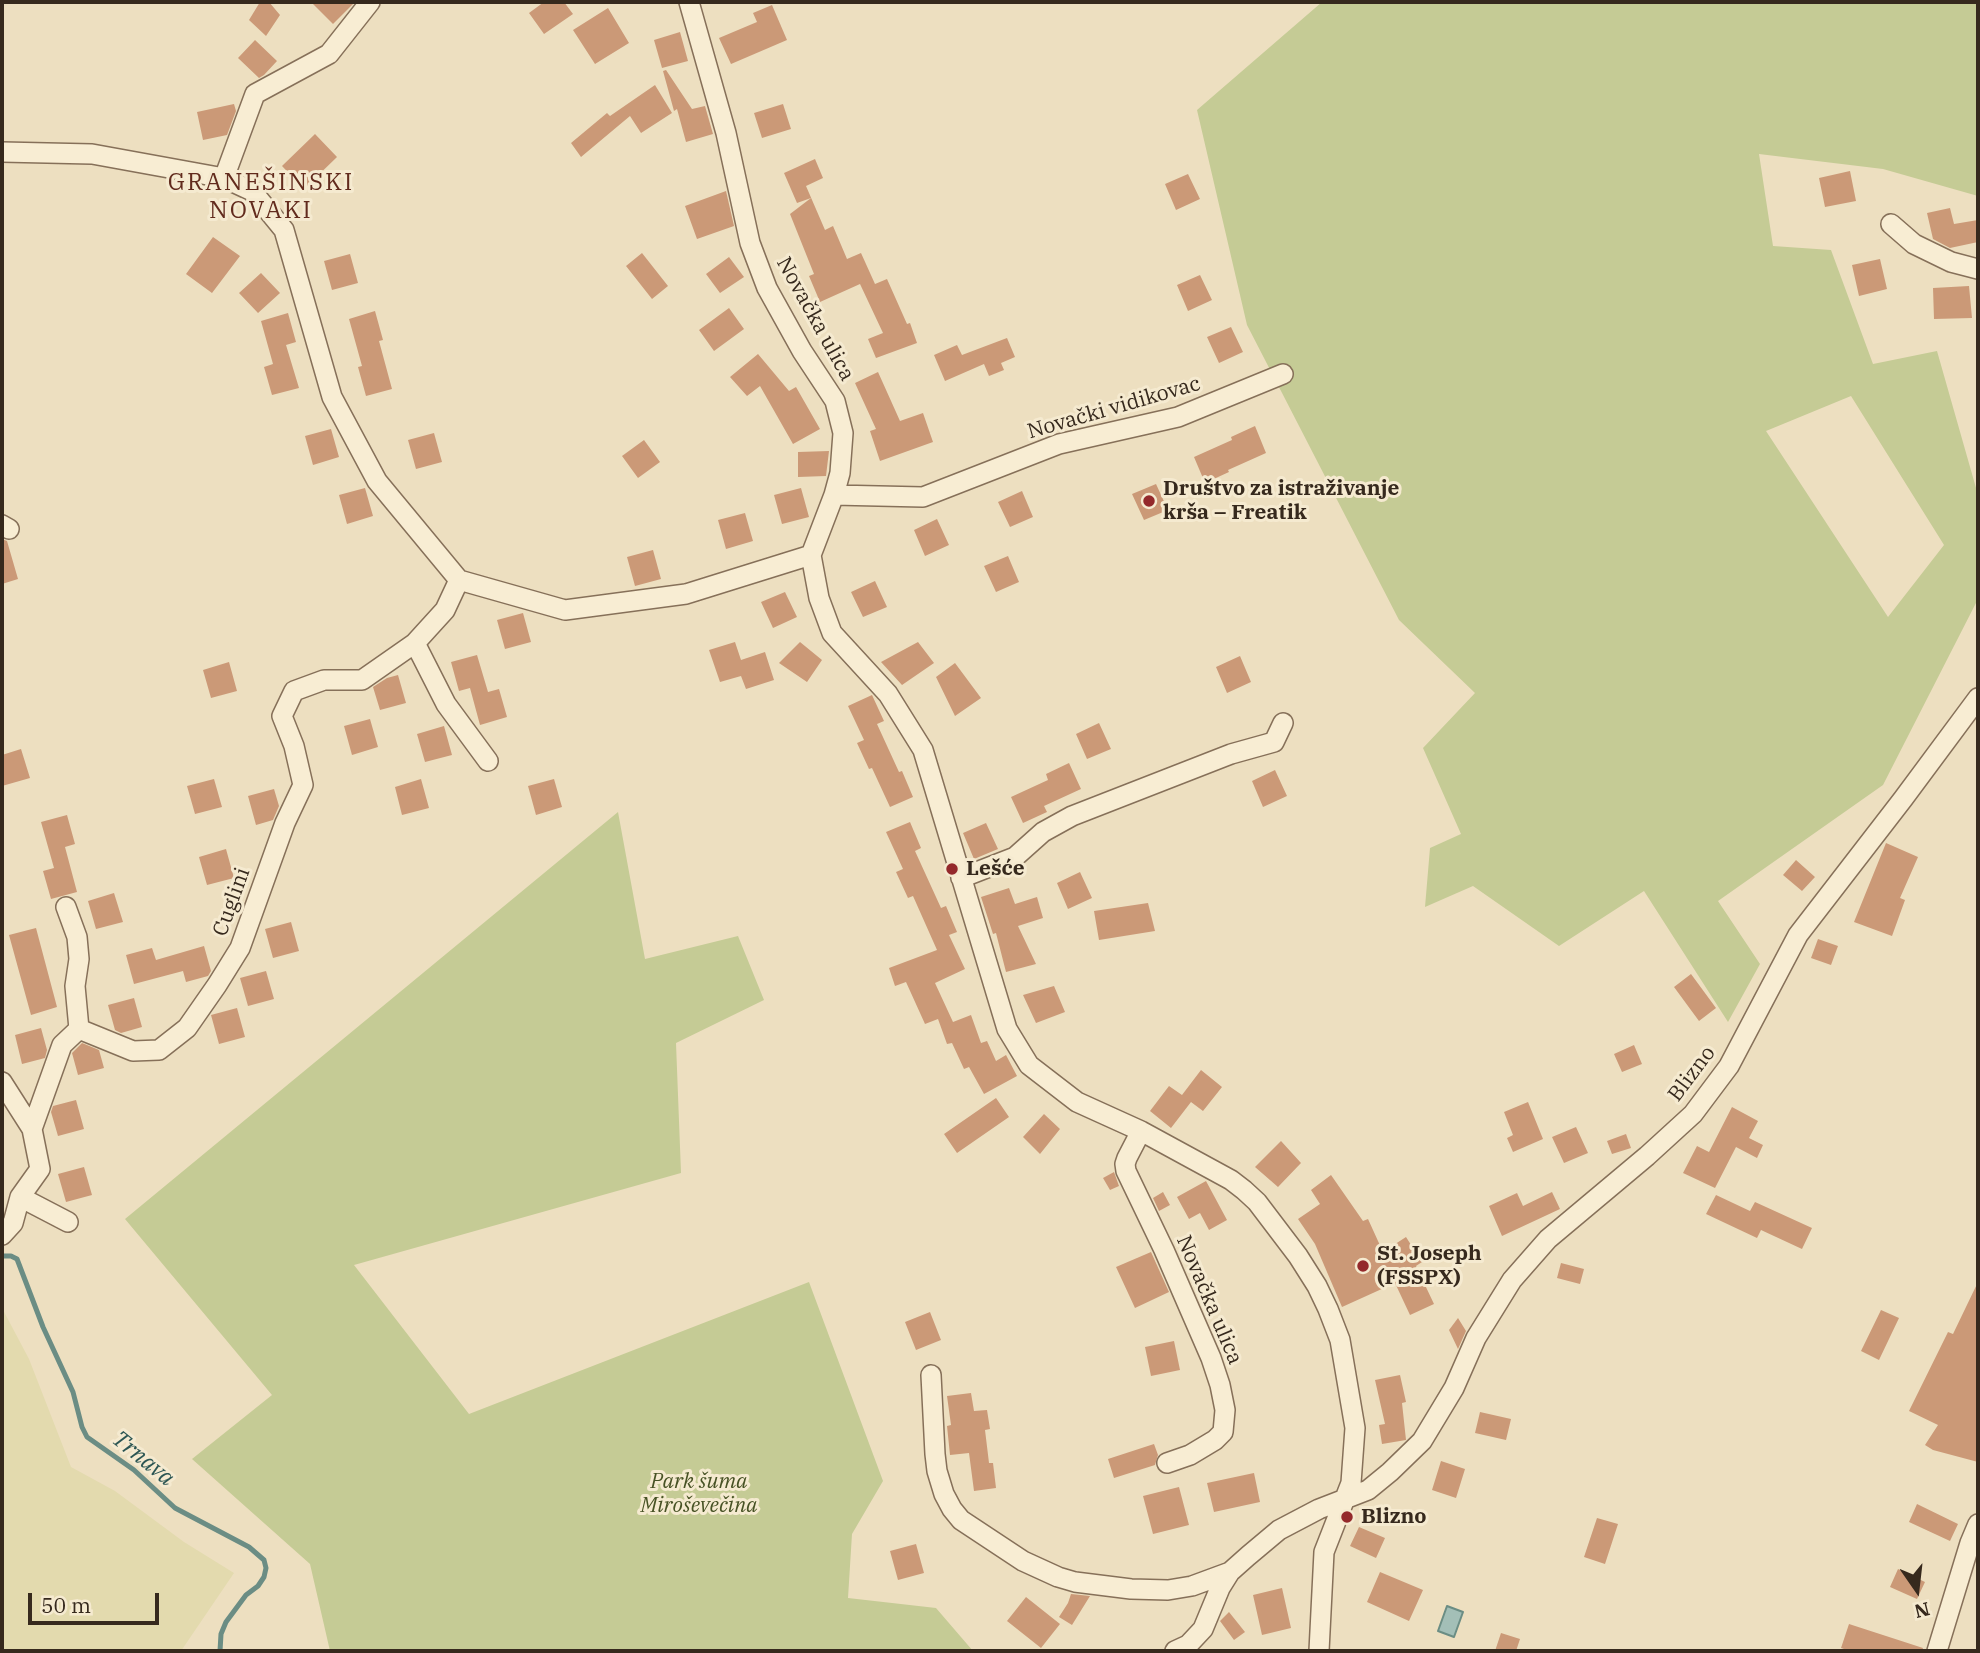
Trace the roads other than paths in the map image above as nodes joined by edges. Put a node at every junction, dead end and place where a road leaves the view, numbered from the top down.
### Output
1 (370, 2) edge
2 (690, 2) edge
3 (2, 152) edge
4 (224, 178) junction
5 (1891, 224) dead end
6 (1978, 269) edge
7 (1283, 374) dead end
8 (834, 495) junction
9 (811, 555) junction
10 (458, 580) junction
11 (415, 643) junction
12 (1978, 698) edge
13 (1283, 723) dead end
14 (488, 761) dead end
15 (961, 878) junction
16 (66, 907) dead end
17 (79, 1029) junction
18 (2, 1082) edge
19 (32, 1129) junction
20 (1142, 1131) junction
21 (20, 1197) junction
22 (68, 1222) dead end
23 (2, 1235) edge
24 (930, 1375) dead end
25 (1167, 1463) dead end
26 (1345, 1499) junction
27 (1978, 1524) edge
28 (1230, 1572) junction
29 (1175, 1651) edge
30 (1320, 1651) edge
31 (1937, 1651) edge

1 - 4 street
2 - 8 street, Novačka ulica
3 - 4 street
4 - 10 street
5 - 6 street
7 - 8 street, Novački vidikovac
8 - 9 street, Novačka ulica
9 - 10 street
9 - 15 street
10 - 11 street, Cuglini
11 - 14 street
11 - 17 street, Cuglini
12 - 26 street, Blizno
13 - 15 street
15 - 20 street
16 - 17 street
17 - 19 street
18 - 19 street
19 - 21 street
20 - 25 street, Novačka ulica
20 - 26 street
21 - 22 street
21 - 23 street
24 - 28 street
26 - 28 street, Blizno
26 - 30 street
27 - 31 street
28 - 29 street

